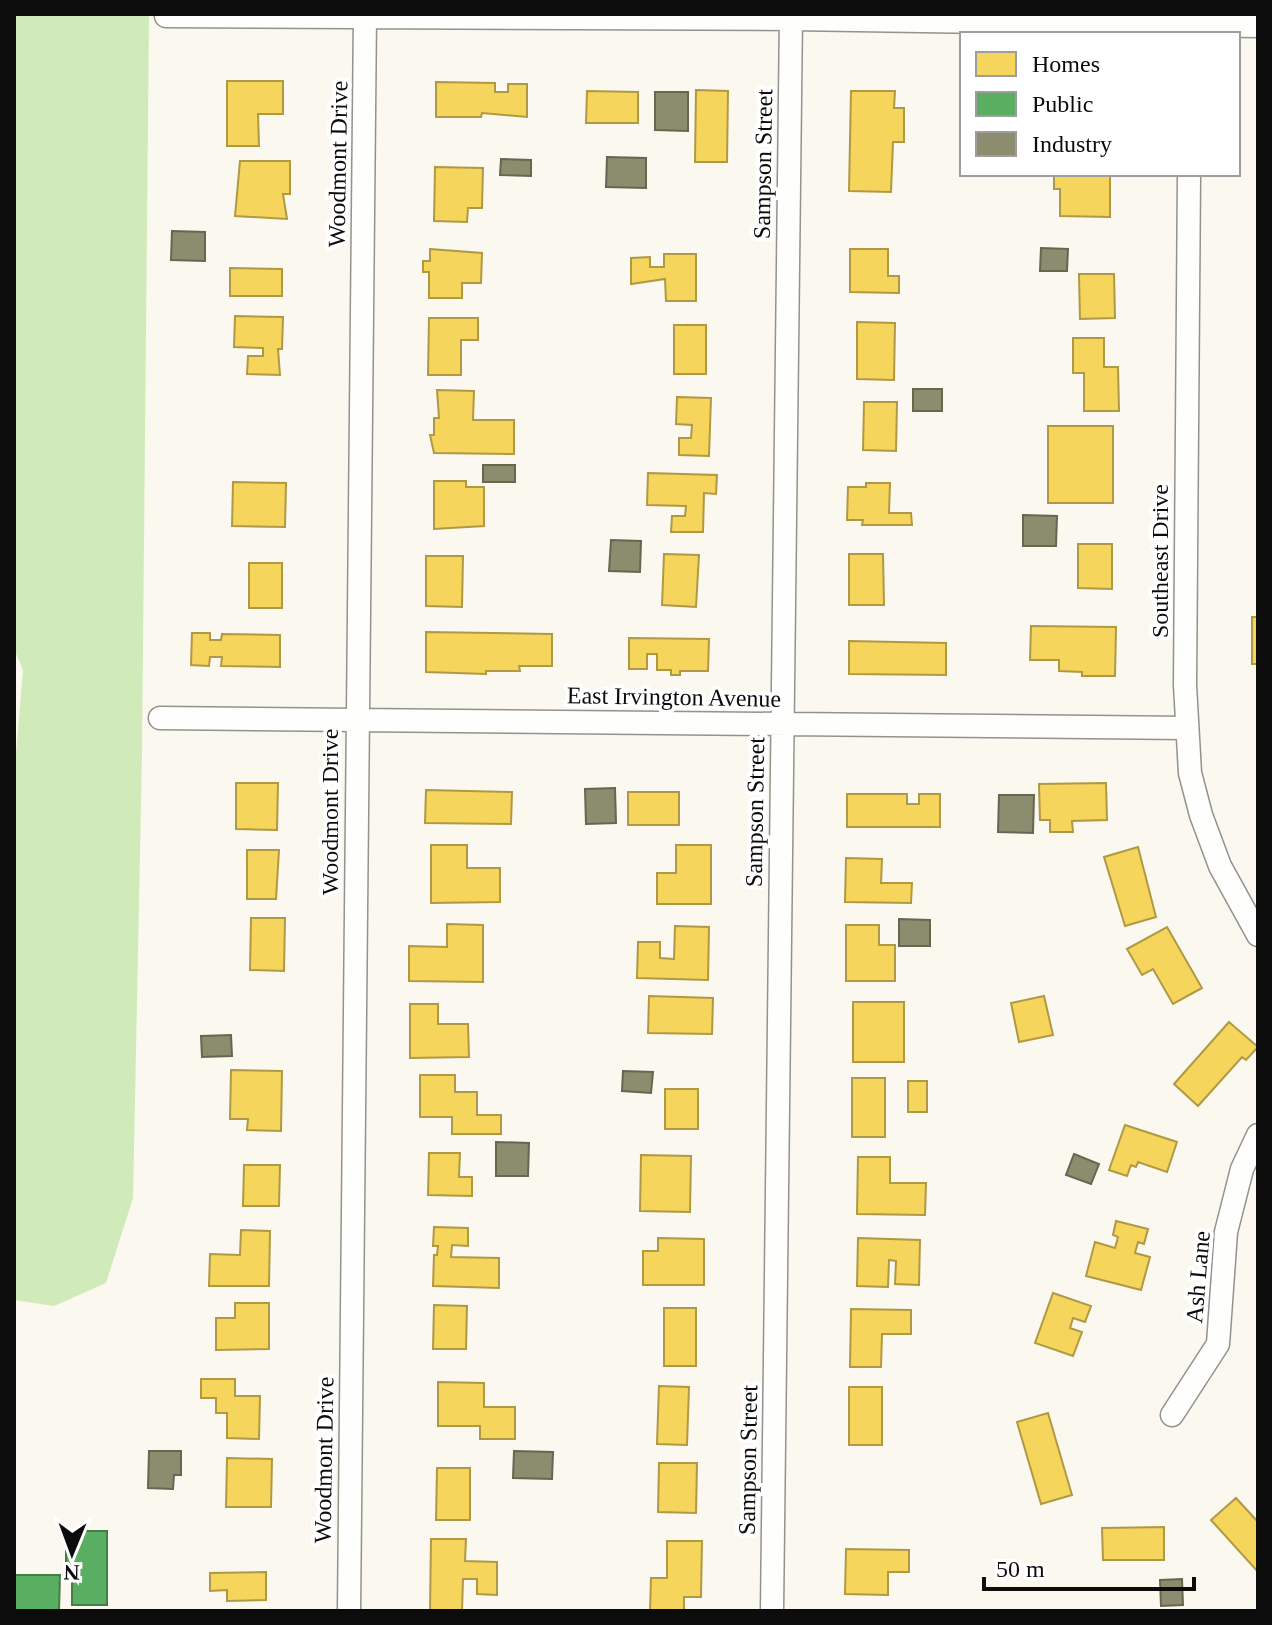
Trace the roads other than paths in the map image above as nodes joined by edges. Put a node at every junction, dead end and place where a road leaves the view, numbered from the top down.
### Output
1 (365, 15) edge
2 (166, 16) dead end
3 (791, 16) edge
4 (1189, 23) edge
5 (1258, 26) edge
6 (1189, 176) edge
7 (160, 718) dead end
8 (357, 719) junction
9 (781, 725) junction
10 (1187, 728) junction
11 (1258, 935) edge
12 (1258, 1135) edge
13 (1172, 1415) dead end
14 (349, 1611) edge
15 (772, 1611) edge

1 - 2 street
1 - 3 street
1 - 8 street, Woodmont Drive
3 - 4 street
3 - 9 street, Sampson Street
4 - 5 street
6 - 10 street, Southeast Drive
7 - 8 street, East Irvington Avenue
8 - 9 street, East Irvington Avenue
8 - 14 street, Woodmont Drive
9 - 10 street, East Irvington Avenue
9 - 15 street, Sampson Street
10 - 11 street, Southeast Drive
12 - 13 street, Ash Lane

